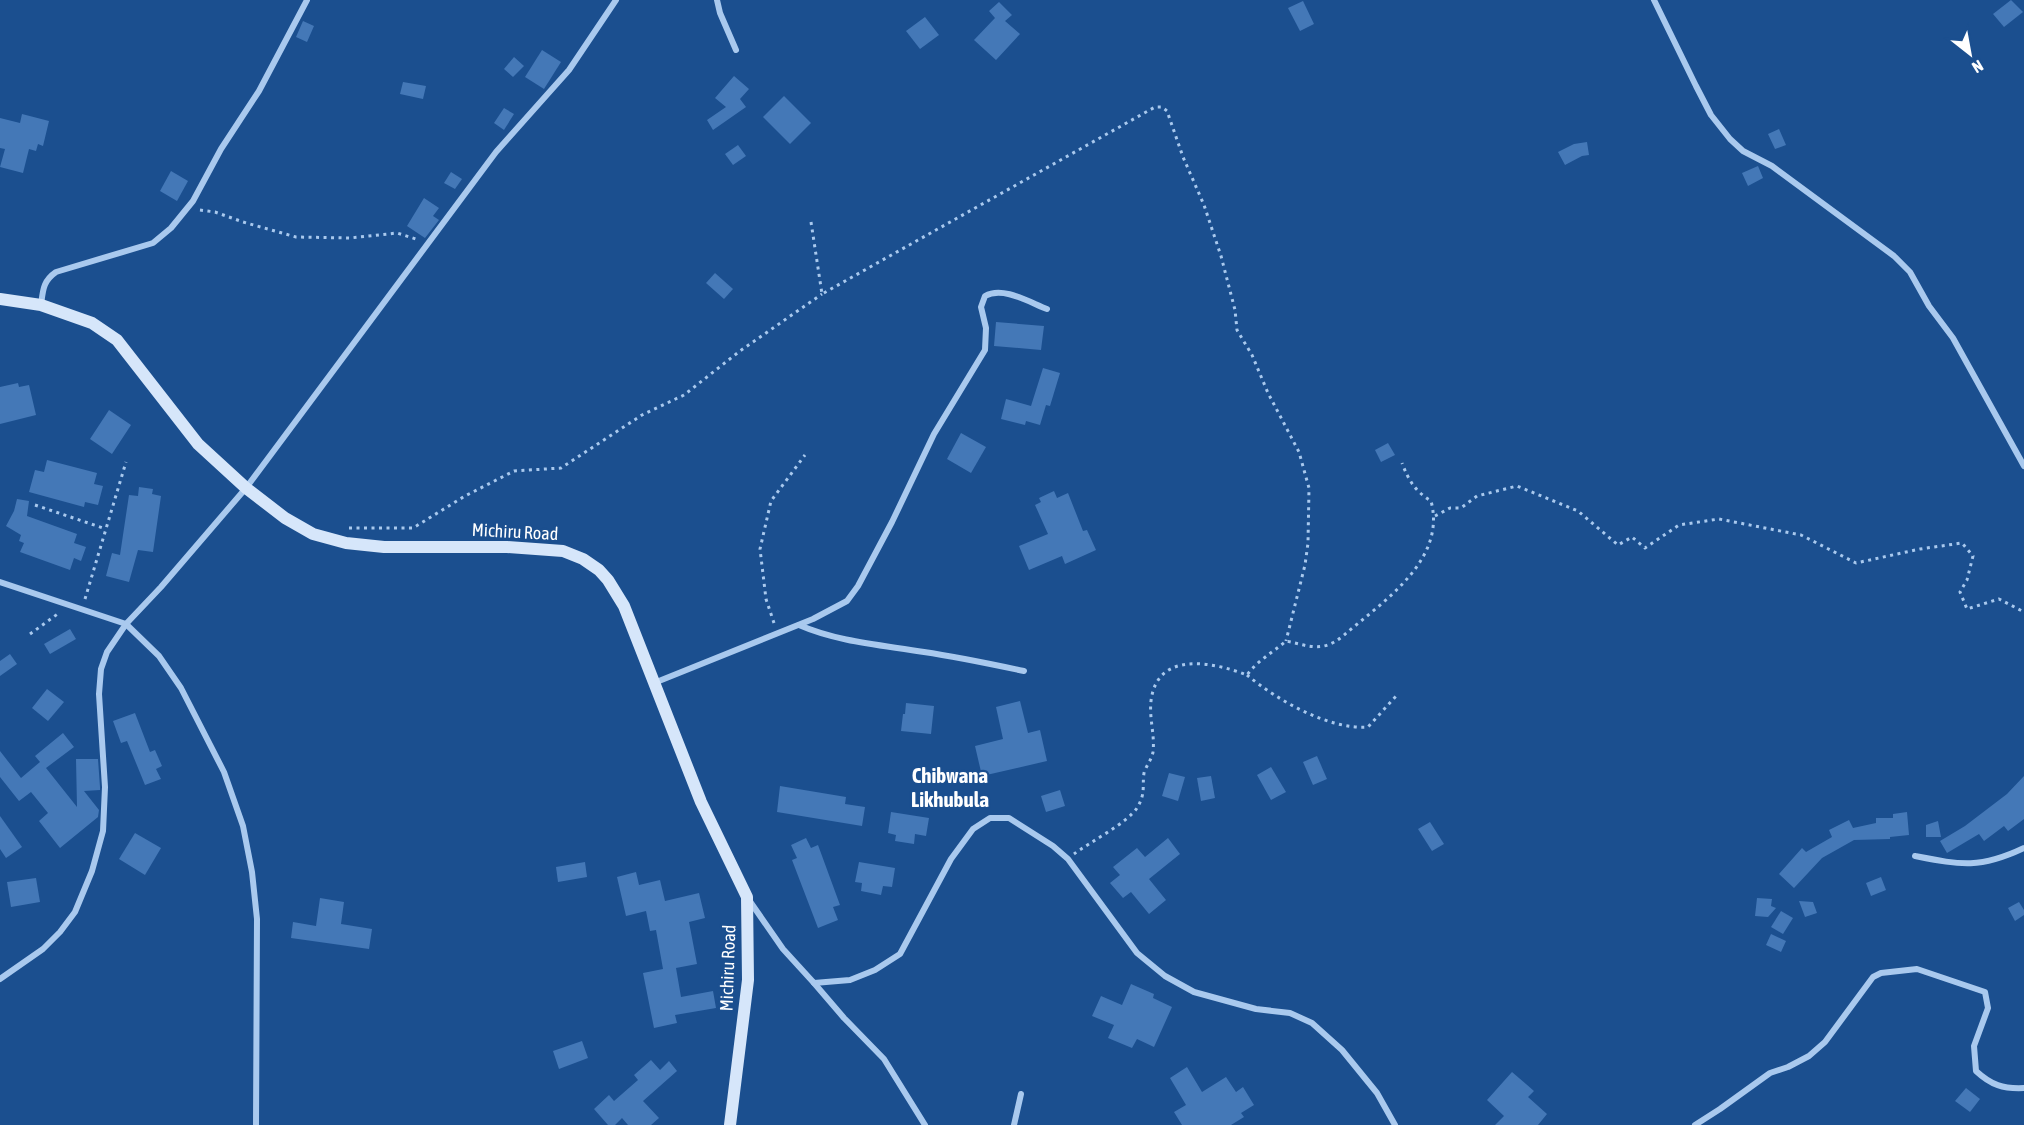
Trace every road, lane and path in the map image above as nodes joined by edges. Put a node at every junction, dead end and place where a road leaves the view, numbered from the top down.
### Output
1 (307, 0) edge
2 (616, 0) edge
3 (717, 0) edge
4 (1654, 0) edge
5 (736, 50) dead end
6 (188, 207) junction
7 (811, 222) dead end
8 (429, 243) junction
9 (822, 294) junction
10 (0, 299) edge
11 (41, 306) junction
12 (1047, 309) dead end
13 (805, 455) dead end
14 (126, 462) dead end
15 (1402, 463) dead end
16 (2024, 466) edge
17 (246, 488) junction
18 (35, 505) dead end
19 (1435, 516) junction
20 (339, 528) dead end
21 (106, 530) junction
22 (0, 582) edge
23 (71, 605) junction
24 (82, 609) junction
25 (2024, 612) edge
26 (126, 624) junction
27 (799, 625) junction
28 (777, 633) junction
29 (30, 634) dead end
30 (1286, 641) junction
31 (1024, 671) dead end
32 (1247, 675) junction
33 (654, 683) junction
34 (1397, 695) dead end
35 (2024, 848) edge
36 (1915, 856) dead end
37 (1068, 859) junction
38 (747, 897) junction
39 (0, 979) edge
40 (814, 983) junction
41 (2024, 1088) edge
42 (1021, 1094) dead end
43 (256, 1125) edge
44 (730, 1125) edge
45 (925, 1125) edge
46 (1014, 1125) edge
47 (1395, 1125) edge
48 (1695, 1125) edge

1 - 6 street
2 - 8 street
3 - 5 street
4 - 16 street
6 - 8 path
6 - 11 street
7 - 9 path
8 - 17 street
9 - 20 path
9 - 30 path
10 - 11 street, Michiru Road
11 - 17 street, Michiru Road
12 - 27 street
13 - 28 path
14 - 21 path
15 - 19 path
17 - 26 street
17 - 33 street, Michiru Road
18 - 21 path
19 - 25 path
19 - 30 path
21 - 24 path
22 - 23 street
23 - 24 street
23 - 29 path
24 - 26 street
26 - 39 street
26 - 43 street
27 - 28 street
27 - 31 street
28 - 33 street
30 - 32 path
32 - 34 path
32 - 37 path
33 - 38 street, Michiru Road
35 - 36 street
37 - 40 street
37 - 47 street
38 - 40 street
38 - 44 street, Michiru Road
40 - 45 street
41 - 48 street
42 - 46 street

